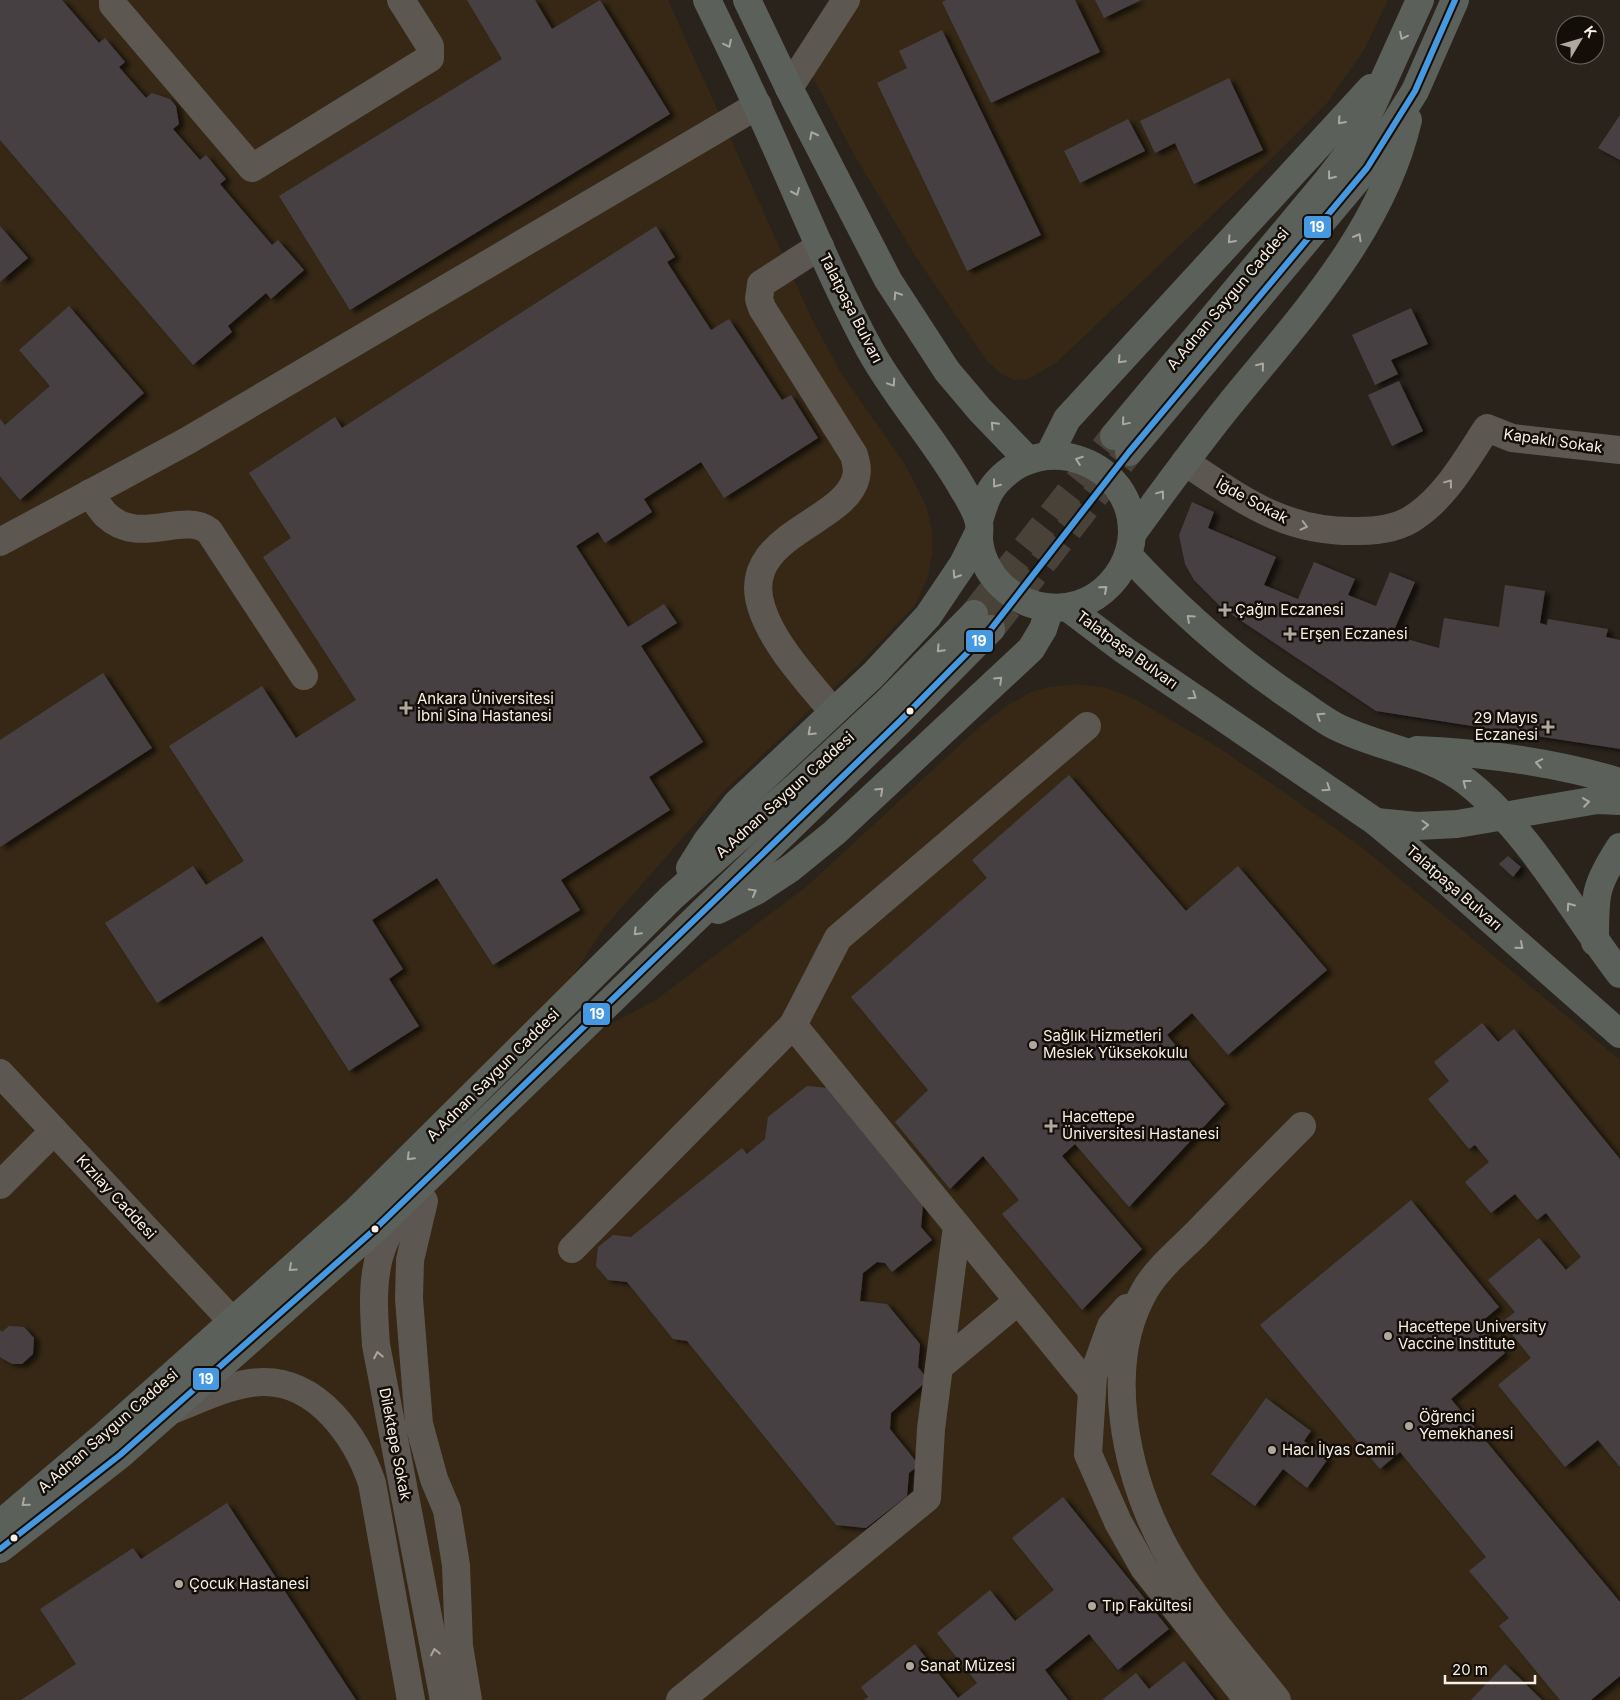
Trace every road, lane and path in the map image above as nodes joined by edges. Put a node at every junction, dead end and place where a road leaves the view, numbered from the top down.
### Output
1 (113, 0) edge
2 (401, 0) edge
3 (707, 0) edge
4 (748, 0) edge
5 (846, 0) edge
6 (1420, 0) edge
7 (1455, 0) edge
8 (1386, 72) junction
9 (789, 88) junction
10 (1415, 91) junction
11 (758, 105) junction
12 (820, 246) junction
13 (1488, 428) joint
14 (1620, 450) edge
15 (1038, 457) junction
16 (1185, 462) junction
17 (90, 493) junction
18 (979, 526) junction
19 (0, 542) edge
20 (1130, 544) junction
21 (1059, 608) junction
22 (304, 676) dead end
23 (833, 712) junction
24 (1087, 726) dead end
25 (1405, 750) junction
26 (1620, 782) edge
27 (1620, 801) edge
28 (1505, 816) junction
29 (1376, 822) junction
30 (1620, 847) edge
31 (672, 897) junction
32 (694, 922) junction
33 (1595, 942) junction
34 (1620, 974) edge
35 (793, 1025) junction
36 (1620, 1034) edge
37 (0, 1073) edge
38 (1302, 1126) dead end
39 (54, 1131) junction
40 (0, 1185) edge
41 (418, 1197) junction
42 (957, 1226) junction
43 (572, 1249) dead end
44 (1156, 1276) junction
45 (1018, 1301) junction
46 (232, 1322) junction
47 (939, 1367) junction
48 (1092, 1391) junction
49 (247, 1397) dead end
50 (172, 1410) junction
51 (0, 1524) edge
52 (0, 1549) edge
53 (401, 1700) edge
54 (411, 1700) edge
55 (444, 1700) edge
56 (468, 1700) edge
57 (680, 1700) edge
58 (1248, 1700) edge
59 (1277, 1700) edge

1 - 2 street
3 -> 11 main road, Talatpaşa Bulvarı
4 - 9 main road
5 - 9 street
6 -> 8 main road, A.Adnan Saygun Caddesi
7 - 10 main road, A.Adnan Saygun Caddesi
8 -> 10 main road, A.Adnan Saygun Caddesi
8 -> 15 main road
15 -> 9 main road
16 -> 10 main road
11 -> 12 main road, Talatpaşa Bulvarı
11 - 17 street
12 -> 18 main road, Talatpaşa Bulvarı
12 - 23 street
13 - 14 street, Kapaklı Sokak
16 -> 13 street, İğde Sokak
15 -> 18 main road
20 -> 15 main road
20 -> 16 main road
17 - 19 street
17 - 22 street
18 - 21 main road, Talatpaşa Bulvarı
18 -> 23 main road
21 -> 20 main road
25 -> 20 main road
21 -> 29 main road, Talatpaşa Bulvarı
32 -> 21 main road
23 -> 31 main road
24 - 35 street
26 -> 25 main road
28 -> 25 main road
28 -> 27 main road
29 -> 28 main road
33 -> 28 main road
29 -> 36 main road, Talatpaşa Bulvarı
30 - 33 main road
32 -> 31 main road, A.Adnan Saygun Caddesi
31 -> 46 main road, A.Adnan Saygun Caddesi
32 - 41 main road, A.Adnan Saygun Caddesi
33 - 34 main road
35 - 42 street
35 - 43 street
37 - 39 street, Kızılay Caddesi
38 - 44 street
39 - 40 street
39 - 46 street, Kızılay Caddesi
41 - 50 main road, A.Adnan Saygun Caddesi
55 -> 41 street, Dilektepe Sokak
41 - 56 street
42 - 45 street
42 - 47 street
44 - 48 street
44 - 59 street
45 - 47 street
45 - 48 street
46 -> 51 main road, A.Adnan Saygun Caddesi
47 - 57 street
48 - 58 street
49 - 53 street
50 - 52 main road, A.Adnan Saygun Caddesi
50 - 54 street, Dilektepe Sokak

